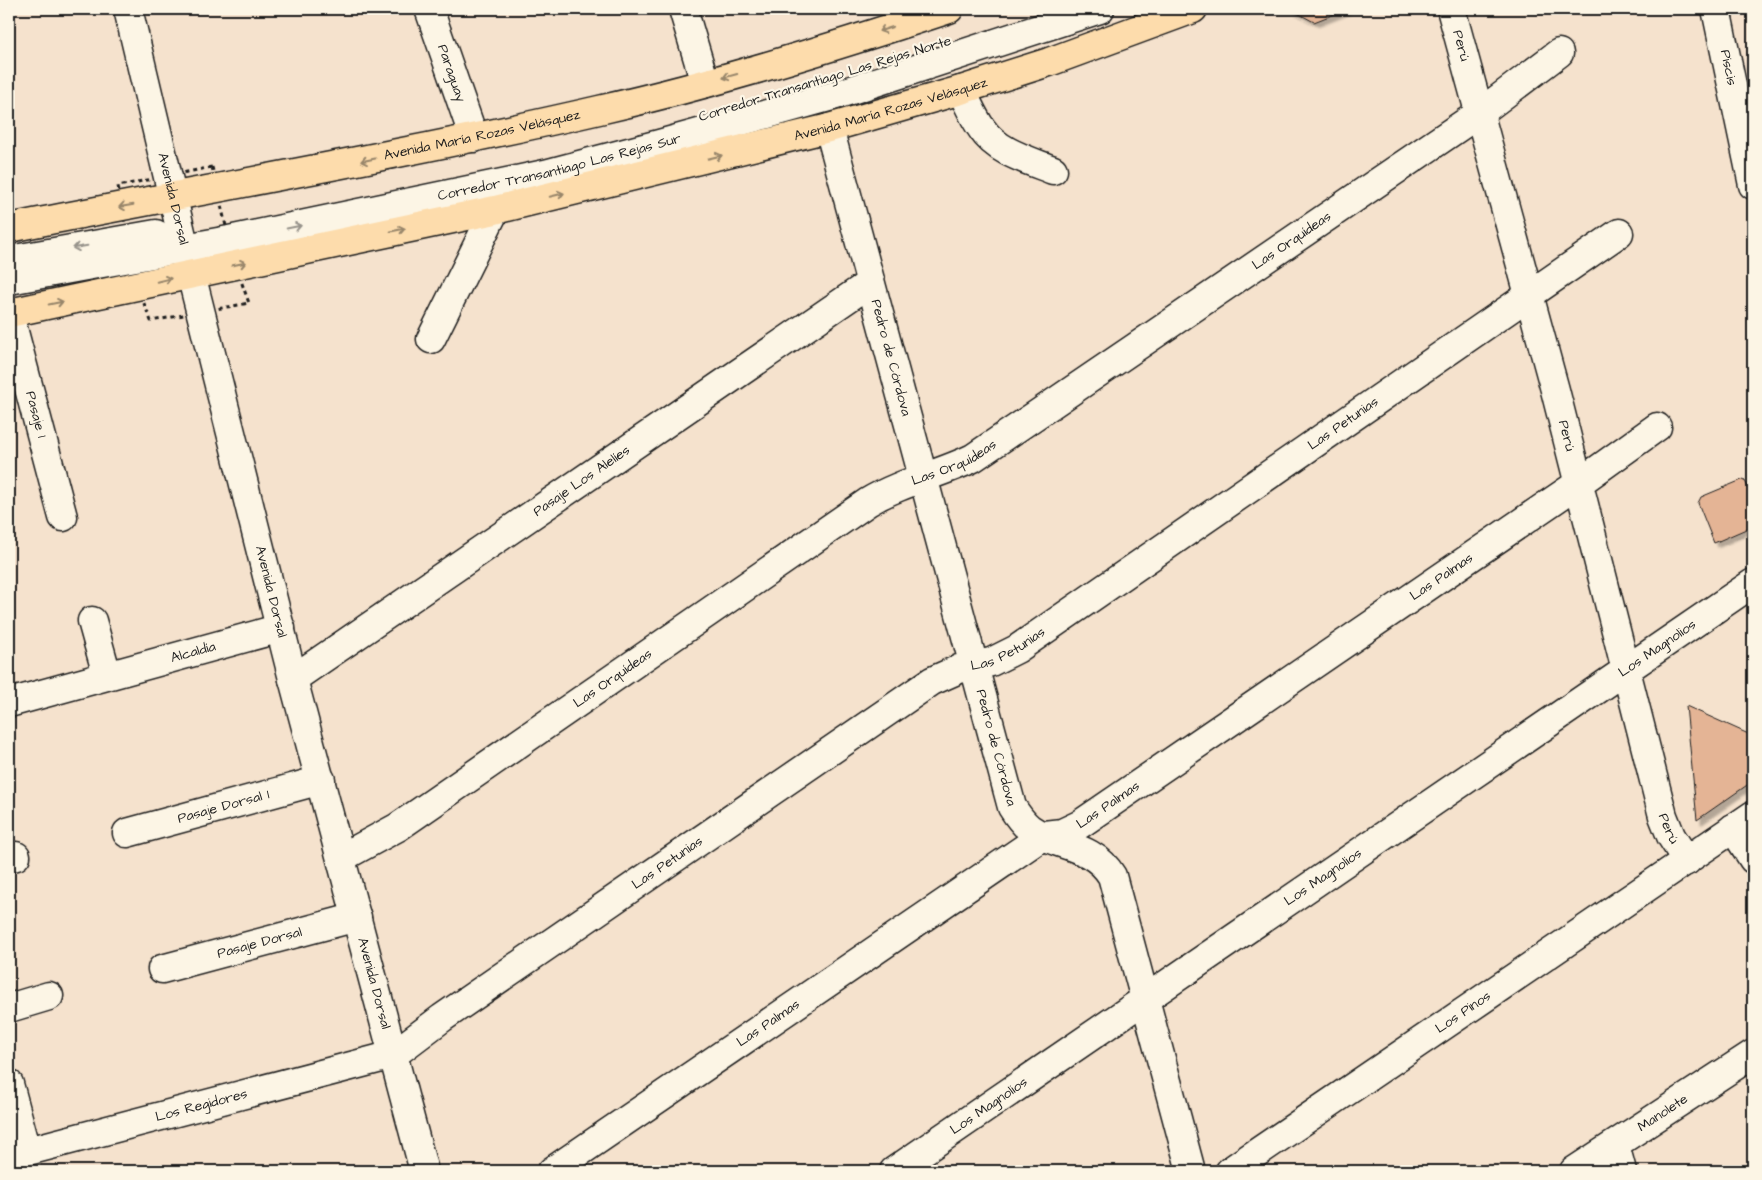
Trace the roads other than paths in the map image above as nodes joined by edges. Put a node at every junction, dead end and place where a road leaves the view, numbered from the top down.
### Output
1 (128, 9) edge
2 (429, 9) edge
3 (683, 9) edge
4 (1051, 9) edge
5 (1100, 9) edge
6 (1193, 9) edge
7 (1451, 9) edge
8 (1716, 9) edge
9 (933, 11) edge
10 (1559, 53) dead end
11 (705, 83) junction
12 (961, 90) junction
13 (1745, 104) edge
14 (1481, 112) junction
15 (829, 128) junction
16 (474, 138) junction
17 (1053, 170) dead end
18 (1753, 186) edge
19 (174, 197) junction
20 (495, 210) junction
21 (9, 228) edge
22 (1619, 233) dead end
23 (183, 239) junction
24 (9, 260) edge
25 (191, 274) junction
26 (9, 280) edge
27 (870, 283) junction
28 (1530, 295) junction
29 (9, 313) edge
30 (431, 339) dead end
31 (1657, 427) dead end
32 (923, 478) junction
33 (1579, 483) junction
34 (63, 517) dead end
35 (1753, 583) edge
36 (92, 621) dead end
37 (281, 628) junction
38 (973, 666) junction
39 (1626, 670) junction
40 (107, 676) junction
41 (293, 679) junction
42 (9, 703) edge
43 (321, 780) junction
44 (1743, 822) edge
45 (128, 833) dead end
46 (1044, 836) junction
47 (1692, 857) junction
48 (341, 858) junction
49 (1753, 859) edge
50 (356, 917) junction
51 (162, 968) dead end
52 (49, 996) dead end
53 (1145, 999) junction
54 (9, 1008) edge
55 (1753, 1054) edge
56 (393, 1055) junction
57 (9, 1084) edge
58 (1615, 1145) junction
59 (18, 1153) edge
60 (424, 1171) edge
61 (552, 1171) edge
62 (894, 1171) edge
63 (1191, 1171) edge
64 (1230, 1171) edge
65 (1574, 1171) edge
66 (1622, 1171) edge

1 - 19 street, Avenida Dorsal
2 - 16 street, Paraguay
3 - 11 street
4 - 23 street, Corredor Transantiago Las Rejas Norte
23 -> 5 street, Corredor Transantiago Las Rejas Sur
6 - 12 main road, Avenida María Rozas Velásquez
7 - 14 street, Perú
8 - 13 street, Piscis
9 -> 11 main road, Avenida María Rozas Velásquez
10 - 14 street, Las Orquídeas
11 - 16 main road, Avenida María Rozas Velásquez
12 - 15 main road, Avenida María Rozas Velásquez
12 - 17 street
13 - 18 street, Piscis
14 - 28 street, Perú
14 - 32 street, Las Orquídeas
20 -> 15 main road, Avenida María Rozas Velásquez
15 - 27 street, Pedro de Córdova
16 -> 19 main road, Avenida María Rozas Velásquez
19 -> 21 main road, Avenida María Rozas Velásquez
19 - 23 street, Avenida Dorsal
25 -> 20 main road, Avenida María Rozas Velásquez
20 - 30 street
22 - 28 street, Las Petunias
23 -> 24 street, Corredor Transantiago Las Rejas Norte
23 - 25 street, Avenida Dorsal
23 - 26 street, Corredor Transantiago Las Rejas Sur
29 -> 25 main road, Avenida María Rozas Velásquez
25 - 37 street, Avenida Dorsal
27 - 32 street, Pedro de Córdova
27 - 41 street, Pasaje Los Alelíes
28 - 33 street, Perú
28 - 38 street, Las Petunias
29 - 34 street, Pasaje 1
31 - 33 street, Las Palmas
32 - 38 street, Pedro de Córdova
32 - 48 street, Las Orquídeas
33 - 39 street, Perú
33 - 46 street, Las Palmas
35 - 39 street, Los Magnolios
36 - 40 street
37 - 40 street, Alcaldía
37 - 41 street, Avenida Dorsal
38 - 46 street, Pedro de Córdova
38 - 56 street, Las Petunias
39 - 47 street, Perú
39 - 53 street, Los Magnolios
40 - 42 street, Alcaldía
41 - 43 street, Avenida Dorsal
43 - 45 street, Pasaje Dorsal 1
43 - 48 street, Avenida Dorsal
44 - 47 street, Los Pinos
44 - 49 street
46 - 53 street, Pedro de Córdova
46 - 61 street, Las Palmas
47 - 64 street, Los Pinos
48 - 50 street, Avenida Dorsal
50 - 51 street, Pasaje Dorsal
50 - 56 street, Avenida Dorsal
52 - 54 street
53 - 62 street, Los Magnolios
53 - 63 street, Pedro de Córdova
55 - 58 street, Manolete
56 - 59 street, Los Regidores
56 - 60 street, Avenida Dorsal
57 - 59 street
58 - 65 street, Manolete
58 - 66 street

